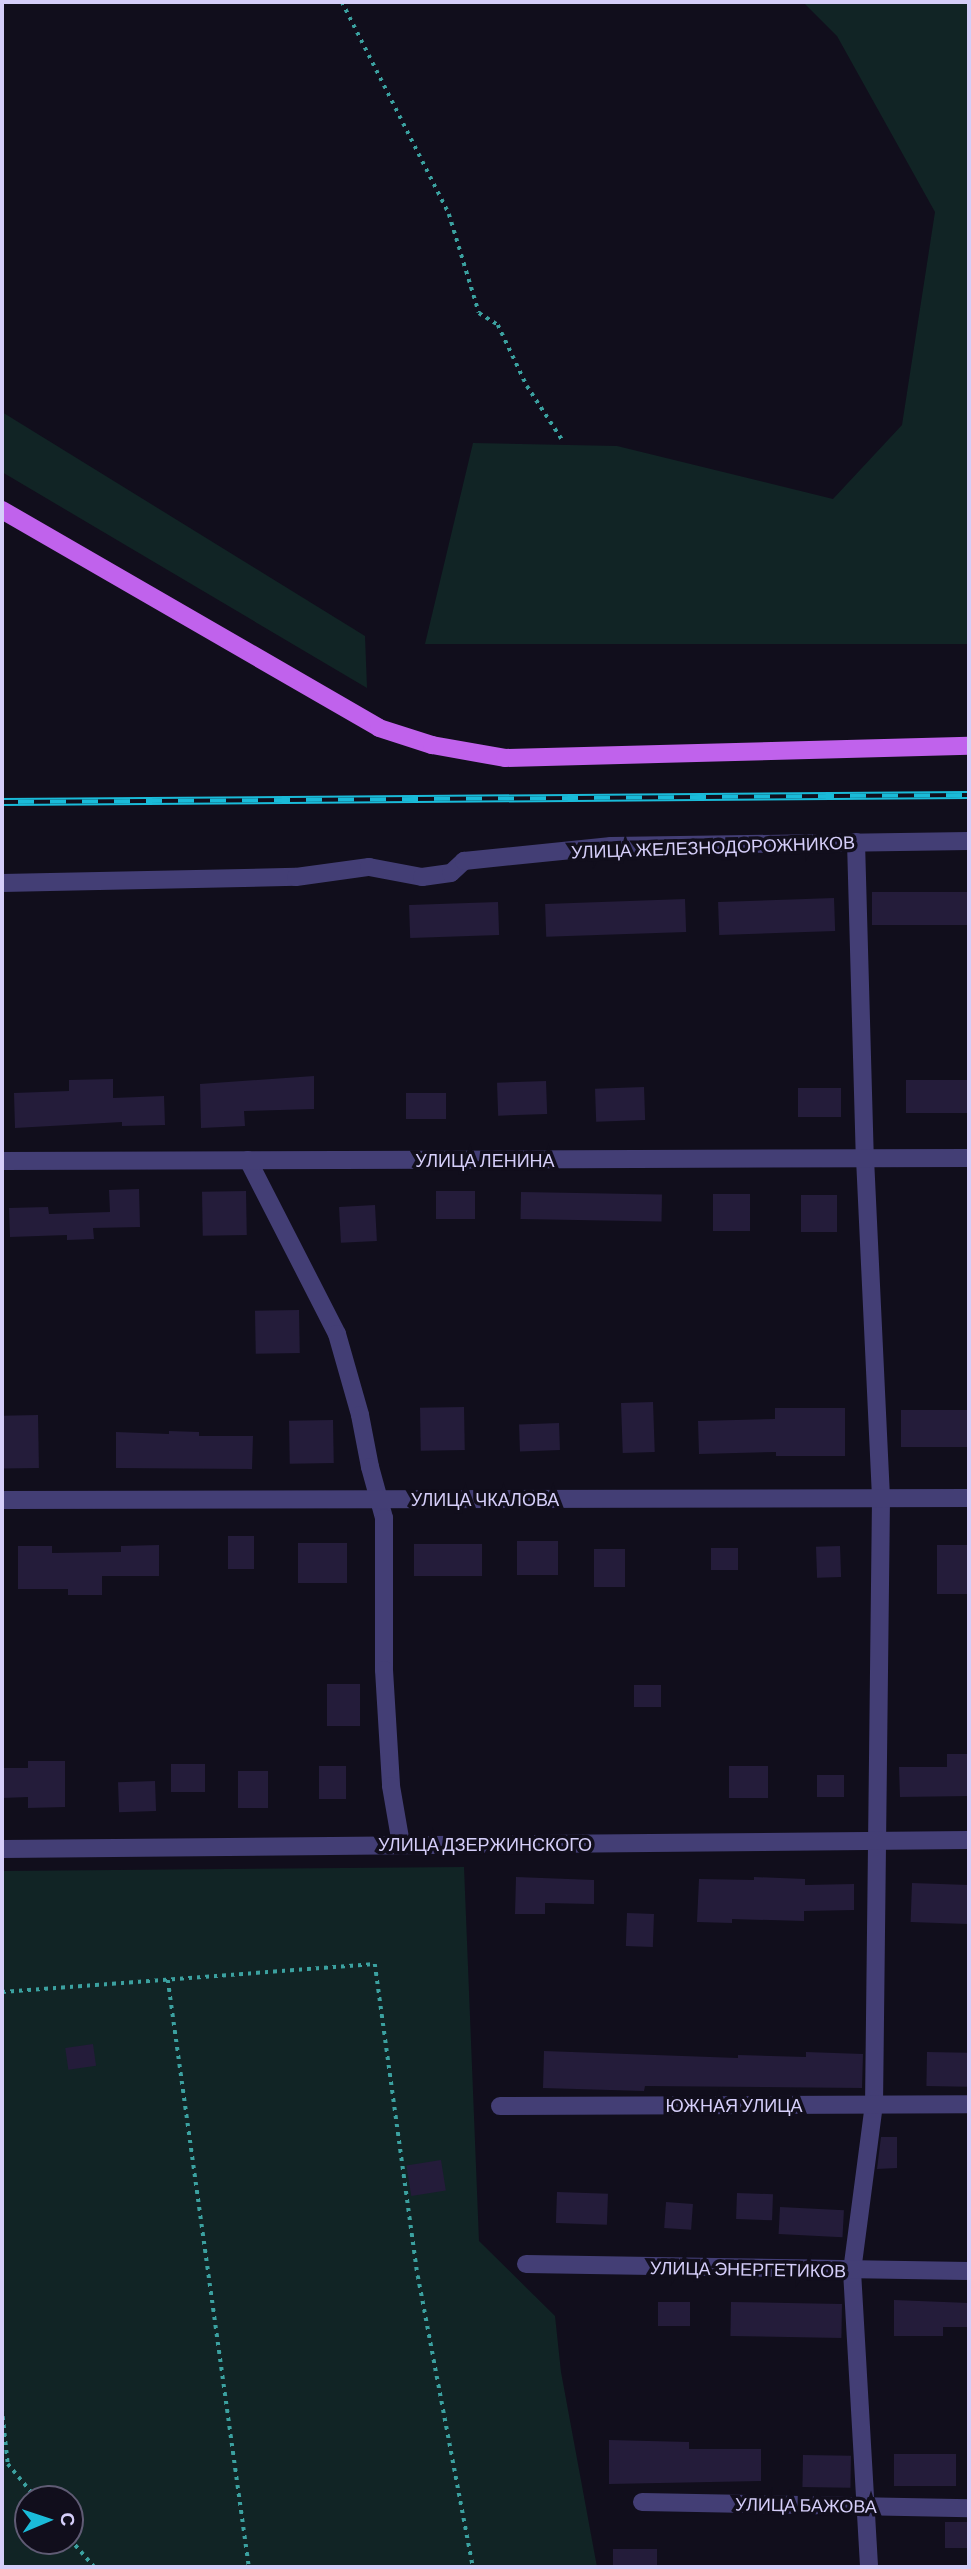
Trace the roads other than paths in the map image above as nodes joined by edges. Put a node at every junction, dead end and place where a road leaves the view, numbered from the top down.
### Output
1 (2, 510) edge
2 (969, 746) edge
3 (969, 841) edge
4 (856, 842) junction
5 (2, 883) edge
6 (865, 1158) junction
7 (969, 1158) edge
8 (248, 1160) junction
9 (2, 1161) edge
10 (969, 1498) edge
11 (378, 1499) junction
12 (881, 1499) junction
13 (2, 1500) edge
14 (969, 1840) edge
15 (877, 1841) junction
16 (401, 1844) junction
17 (2, 1849) edge
18 (874, 2104) junction
19 (969, 2104) edge
20 (500, 2106) dead end
21 (526, 2264) dead end
22 (852, 2271) junction
23 (969, 2271) edge
24 (642, 2502) dead end
25 (866, 2507) junction
26 (969, 2508) edge
27 (869, 2567) edge

1 - 2 main road
3 - 4 street, УЛИЦА ЖЕЛЕЗНОДОРОЖНИКОВ
4 - 5 street, УЛИЦА ЖЕЛЕЗНОДОРОЖНИКОВ
4 - 6 street
6 - 7 street, УЛИЦА ЛЕНИНА
6 - 8 street, УЛИЦА ЛЕНИНА
6 - 12 street
8 - 9 street, УЛИЦА ЛЕНИНА
8 - 11 street
10 - 12 street, УЛИЦА ЧКАЛОВА
11 - 12 street, УЛИЦА ЧКАЛОВА
11 - 13 street, УЛИЦА ЧКАЛОВА
11 - 16 street
12 - 15 street
14 - 15 street, УЛИЦА ДЗЕРЖИНСКОГО
15 - 16 street, УЛИЦА ДЗЕРЖИНСКОГО
15 - 18 street
16 - 17 street, УЛИЦА ДЗЕРЖИНСКОГО
18 - 19 street, ЮЖНАЯ УЛИЦА
18 - 20 street, ЮЖНАЯ УЛИЦА
18 - 22 street
21 - 22 street, УЛИЦА ЭНЕРГЕТИКОВ
22 - 23 street, УЛИЦА ЭНЕРГЕТИКОВ
22 - 25 street
24 - 25 street, УЛИЦА БАЖОВА
25 - 26 street, УЛИЦА БАЖОВА
25 - 27 street

